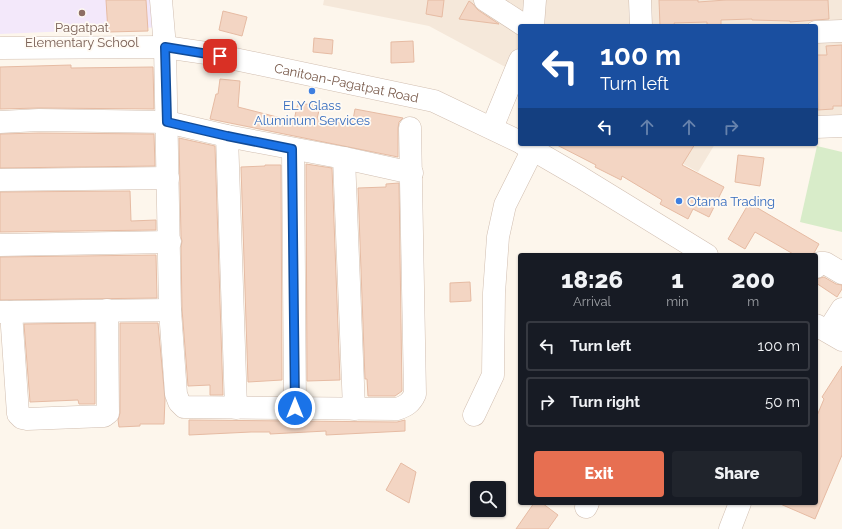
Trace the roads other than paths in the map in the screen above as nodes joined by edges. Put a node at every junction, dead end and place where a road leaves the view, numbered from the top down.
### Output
1 (161, 0) edge
2 (485, 0) edge
3 (536, 0) edge
4 (640, 0) edge
5 (522, 24) edge
6 (533, 24) edge
7 (641, 24) edge
8 (842, 31) edge
9 (818, 32) edge
10 (165, 47) junction
11 (0, 48) edge
12 (518, 65) edge
13 (0, 122) edge
14 (167, 122) junction
15 (842, 126) edge
16 (818, 127) edge
17 (410, 128) dead end
18 (492, 128) junction
19 (227, 136) junction
20 (518, 141) edge
21 (525, 146) edge
22 (527, 146) edge
23 (292, 149) junction
24 (344, 158) junction
25 (412, 173) junction
26 (168, 178) junction
27 (0, 180) edge
28 (170, 242) junction
29 (0, 245) edge
30 (704, 253) edge
31 (818, 265) edge
32 (842, 273) edge
33 (842, 309) edge
34 (107, 310) junction
35 (170, 310) junction
36 (6, 312) edge
37 (829, 332) edge
38 (236, 408) junction
39 (295, 408) junction
40 (354, 409) junction
41 (474, 415) dead end
42 (739, 505) edge
43 (730, 529) edge

1 - 10 street
2 - 5 street
3 - 6 street
4 - 7 street
8 - 9 street
10 - 11 street, Canitoan-Pagatpat Road
10 - 14 street
10 - 18 street, Canitoan-Pagatpat Road
12 - 18 street
13 - 14 street
14 - 19 street
14 - 26 street
15 - 16 street
17 - 25 street
18 - 20 street, Canitoan-Pagatpat Road
19 - 23 street
19 - 38 street
21 - 41 street
22 - 30 street, Canitoan-Pagatpat Road
23 - 24 street
23 - 39 street
24 - 25 street
24 - 40 street
25 - 40 street
26 - 27 street
26 - 28 street
28 - 29 street
28 - 35 street
31 - 32 street
33 - 37 street
34 - 35 street
34 - 36 street
34 - 36 street
35 - 38 street
38 - 39 street
39 - 40 street
42 - 43 street

